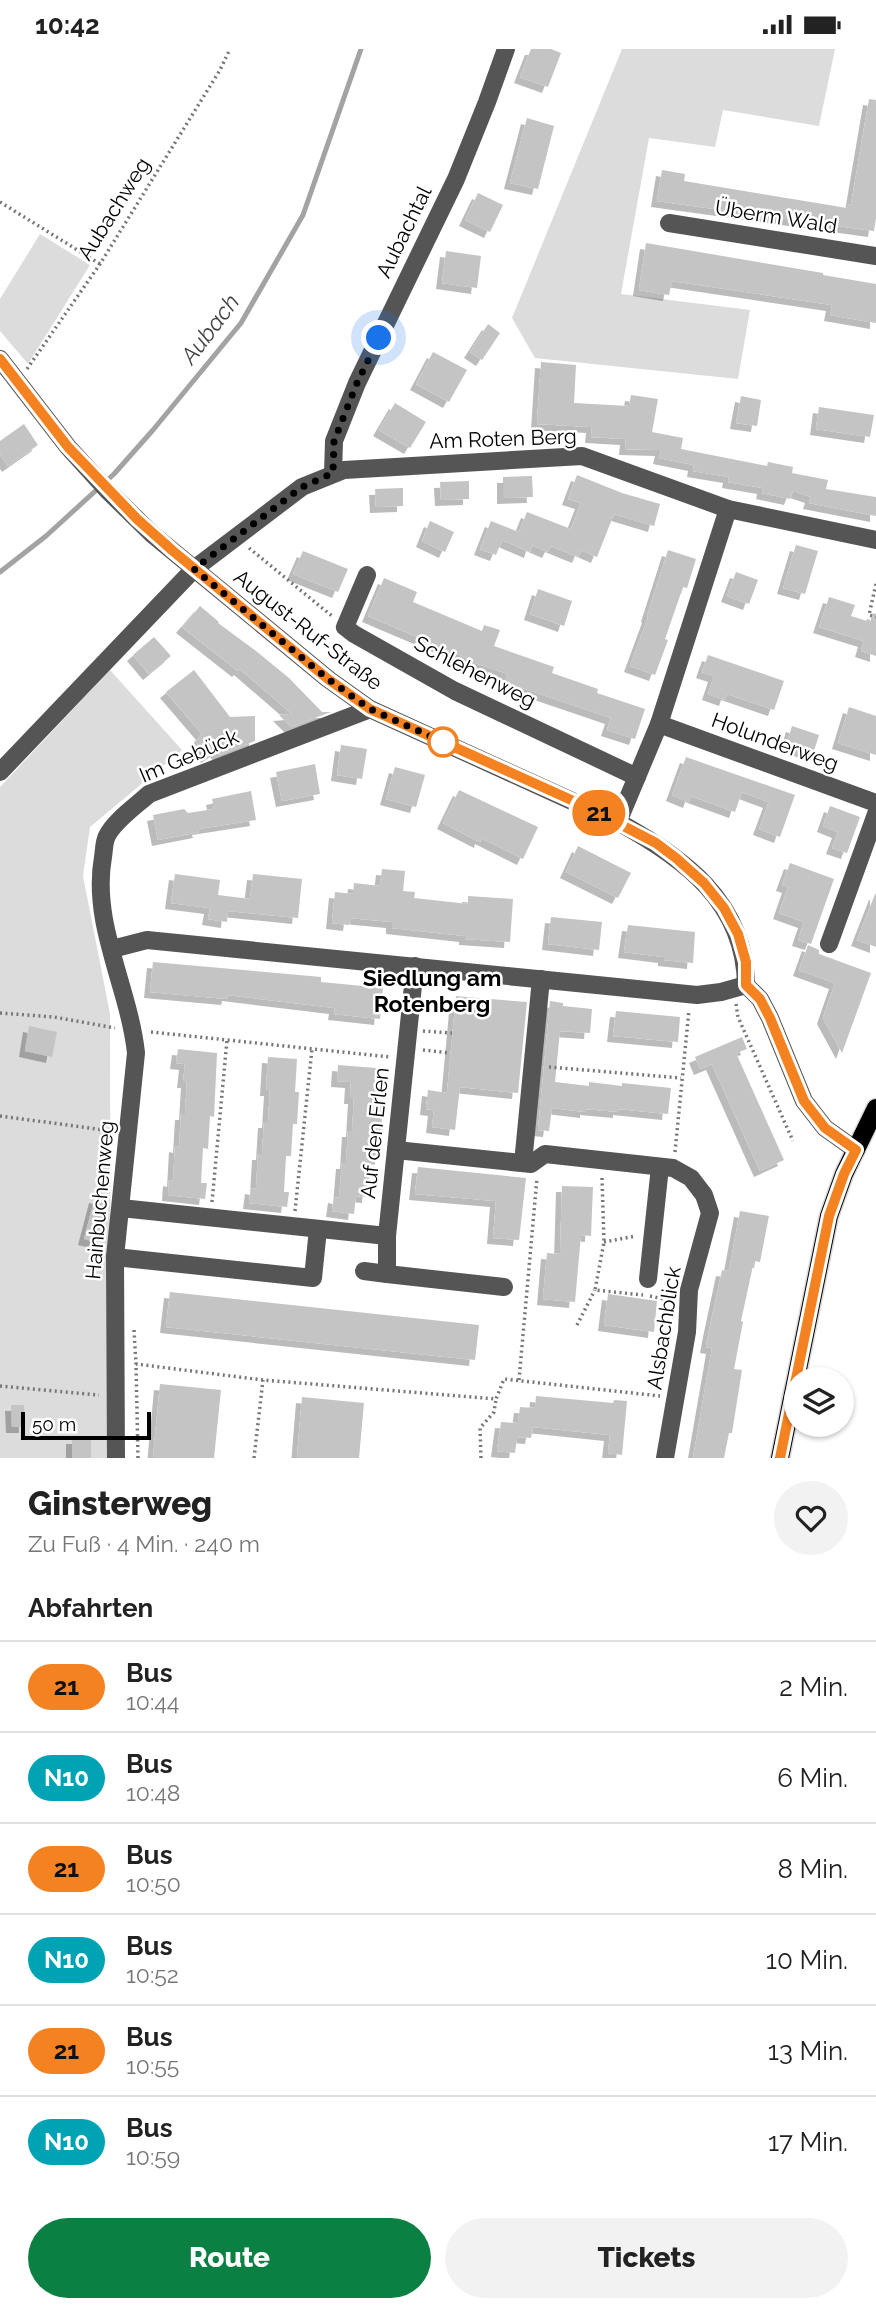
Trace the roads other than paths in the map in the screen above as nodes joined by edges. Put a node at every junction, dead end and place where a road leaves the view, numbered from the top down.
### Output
1 (506, 49) edge
2 (670, 223) dead end
3 (876, 256) edge
4 (0, 359) edge
5 (333, 473) junction
6 (728, 509) junction
7 (876, 540) edge
8 (194, 569) junction
9 (367, 575) dead end
10 (370, 709) junction
11 (659, 724) junction
12 (0, 772) edge
13 (637, 777) junction
14 (876, 803) edge
15 (876, 814) edge
16 (618, 822) junction
17 (829, 944) dead end
18 (112, 949) junction
19 (415, 966) junction
20 (541, 979) junction
21 (740, 986) junction
22 (876, 1108) edge
23 (396, 1150) junction
24 (856, 1150) junction
25 (531, 1161) junction
26 (667, 1168) junction
27 (121, 1208) junction
28 (318, 1229) junction
29 (387, 1236) junction
30 (115, 1257) junction
31 (364, 1271) dead end
32 (387, 1273) junction
33 (648, 1279) dead end
34 (504, 1287) dead end
35 (116, 1458) edge
36 (665, 1458) edge
37 (780, 1458) edge

1 - 5 street, Aubachtal
2 - 3 street, Überm Wald
4 - 8 street, August-Ruf-Straße
5 - 6 street, Am Roten Berg
5 - 8 street, Am Roten Berg
6 - 7 street, Am Roten Berg
6 - 11 street
8 - 10 street, August-Ruf-Straße
8 - 12 street, Am Roten Berg
9 - 13 street, Schlehenweg
10 - 16 street, August-Ruf-Straße
10 - 18 street, Im Gebück
11 - 13 street
11 - 14 street, Holunderweg
13 - 16 street
15 - 17 street
16 - 21 street, August-Ruf-Straße
18 - 19 street
18 - 27 street, Hainbuchenweg
19 - 20 street
19 - 23 street, Auf den Erlen
20 - 21 street
20 - 25 street
21 - 24 street
22 - 24 main road
23 - 25 street
23 - 29 street, Auf den Erlen
24 - 37 main road
25 - 26 street
26 - 33 street
26 - 36 street, Alsbachblick
27 - 28 street
27 - 30 street, Hainbuchenweg
28 - 29 street
28 - 30 street
29 - 32 street, Auf den Erlen
30 - 35 street, Hainbuchenweg
31 - 32 street
32 - 34 street

